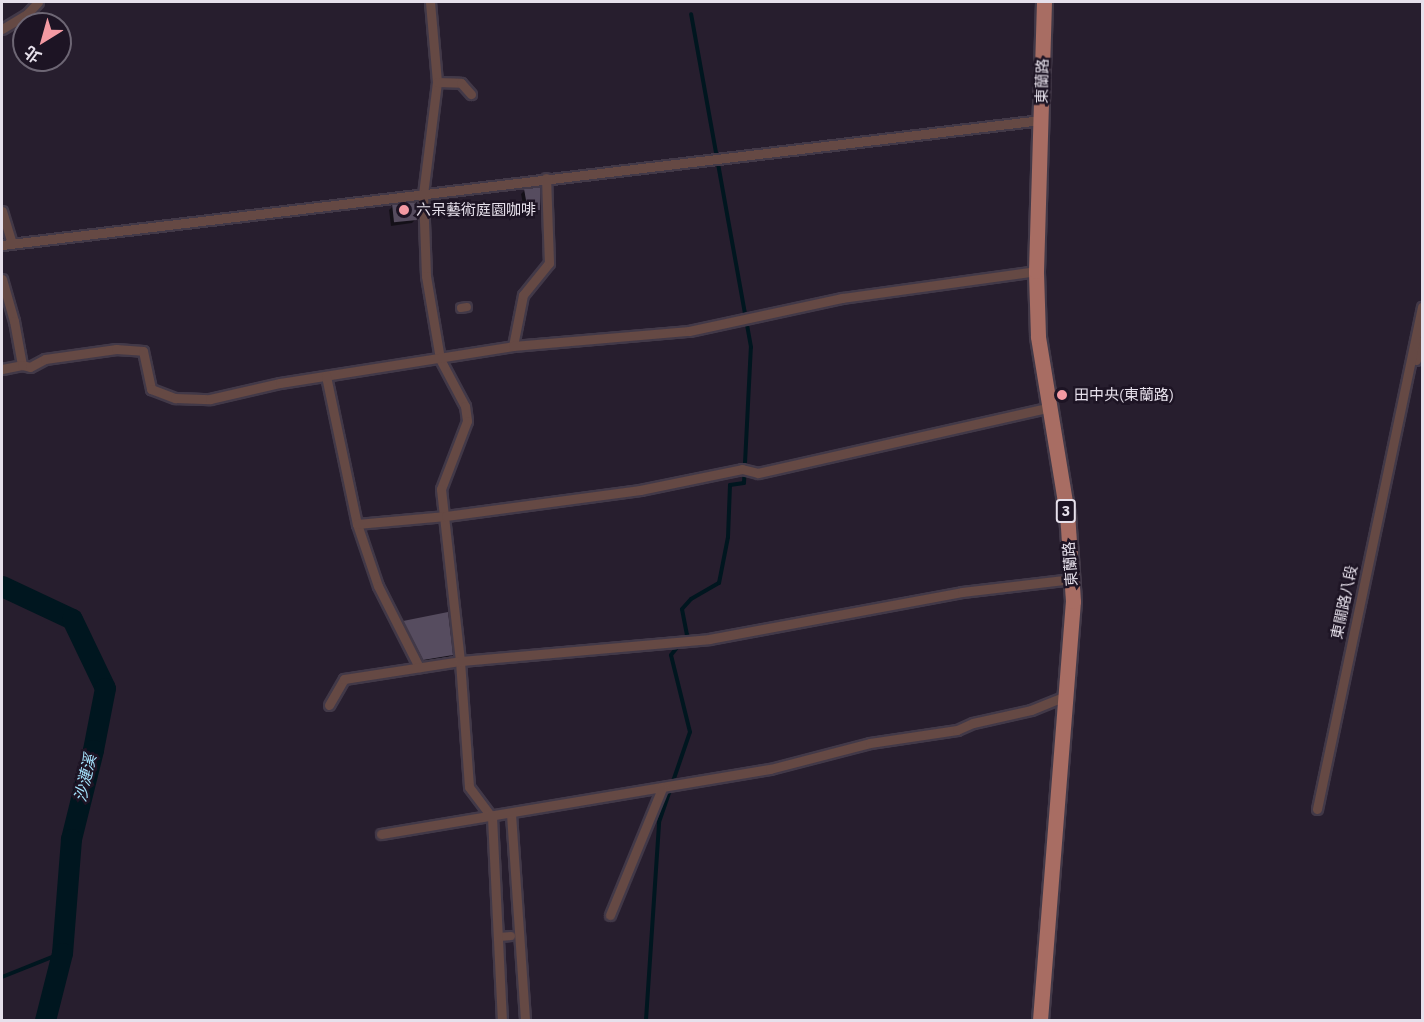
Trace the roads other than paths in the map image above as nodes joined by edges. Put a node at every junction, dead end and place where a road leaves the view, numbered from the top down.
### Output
1 (38, 2) edge
2 (430, 2) edge
3 (1044, 2) edge
4 (2, 29) edge
5 (437, 82) junction
6 (471, 94) dead end
7 (1041, 120) junction
8 (546, 178) junction
9 (423, 194) junction
10 (2, 211) edge
11 (12, 243) junction
12 (2, 244) edge
13 (1036, 272) junction
14 (2, 279) edge
15 (1422, 307) edge
16 (1422, 341) edge
17 (513, 346) junction
18 (440, 359) junction
19 (22, 365) junction
20 (2, 369) edge
21 (326, 376) junction
22 (1401, 402) junction
23 (1051, 408) junction
24 (446, 516) junction
25 (357, 524) junction
26 (1072, 579) junction
27 (460, 661) junction
28 (419, 668) junction
29 (1065, 698) junction
30 (329, 705) dead end
31 (662, 788) junction
32 (1317, 809) dead end
33 (512, 814) junction
34 (492, 817) junction
35 (381, 834) dead end
36 (610, 915) dead end
37 (511, 936) dead end
38 (500, 937) junction
39 (502, 1020) edge
40 (525, 1020) edge
41 (1040, 1020) edge

1 - 4 street
2 - 5 street
3 - 7 main road, 東蘭路 / 3
5 - 6 street
5 - 9 street
7 - 8 street
7 - 13 main road, 東蘭路 / 3
8 - 9 street
8 - 17 street
9 - 11 street
9 - 18 street
10 - 11 street
11 - 12 street
13 - 17 street
13 - 23 main road, 東蘭路 / 3
14 - 19 street
15 - 22 street, 東關路八段
16 - 22 street, 東關路八段
17 - 18 street
18 - 21 street
18 - 24 street
19 - 20 street
19 - 21 street
21 - 25 street
22 - 32 street, 東關路八段
23 - 24 street
23 - 26 main road, 東蘭路 / 3
24 - 25 street
24 - 27 street
25 - 28 street
26 - 27 street
26 - 29 main road, 東蘭路 / 3
27 - 28 street
27 - 34 street
28 - 30 street
29 - 31 street
29 - 41 main road, 東蘭路 / 3
31 - 33 street
31 - 36 street
33 - 34 street
33 - 40 street
34 - 35 street
34 - 38 street
37 - 38 street
38 - 39 street

